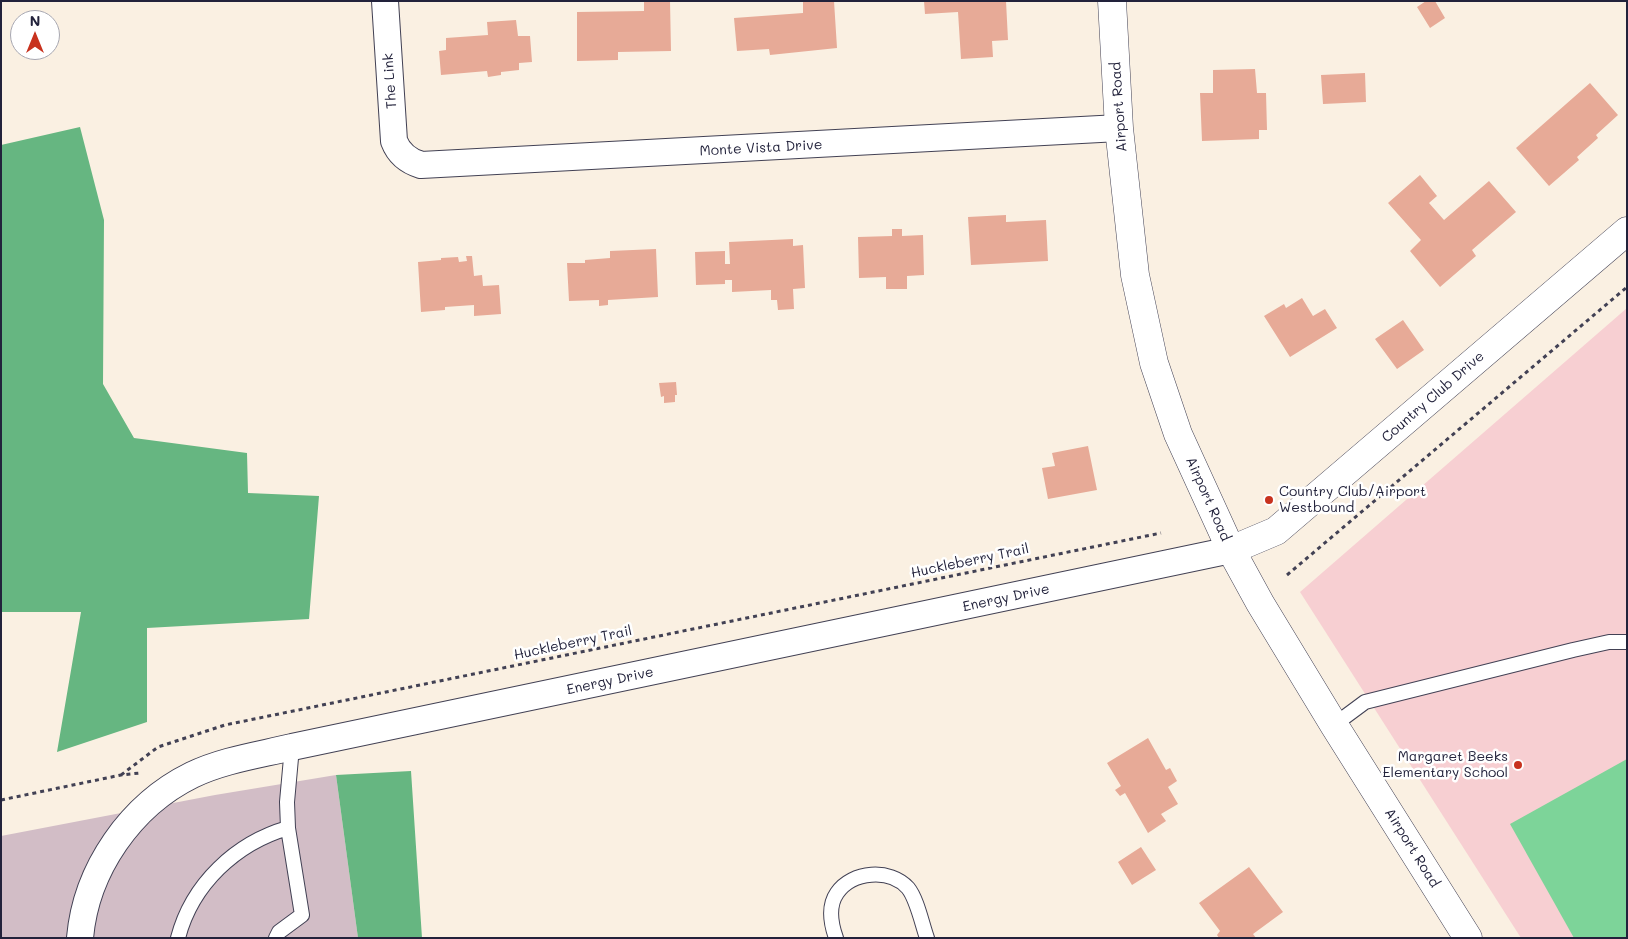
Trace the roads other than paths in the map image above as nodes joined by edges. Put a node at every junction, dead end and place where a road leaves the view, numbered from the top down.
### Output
1 (385, 1) edge
2 (1112, 1) edge
3 (1119, 128) junction
4 (404, 157) joint
5 (1627, 231) edge
6 (1231, 550) junction
7 (1627, 642) edge
8 (1334, 725) junction
9 (292, 747) junction
10 (288, 828) junction
11 (80, 938) edge
12 (178, 938) edge
13 (276, 938) edge
14 (836, 938) edge
15 (927, 938) edge
16 (1468, 938) edge

1 - 4 street, The Link
2 - 3 street, Airport Road
3 - 4 street, Monte Vista Drive
3 - 6 street, Airport Road
5 - 6 street, Country Club Drive
6 - 8 street, Airport Road
6 - 9 street, Energy Drive
7 - 8 lane
8 - 16 street, Airport Road
9 - 10 lane
9 - 11 street, Energy Drive
10 - 12 lane
10 - 13 lane
14 - 15 lane

